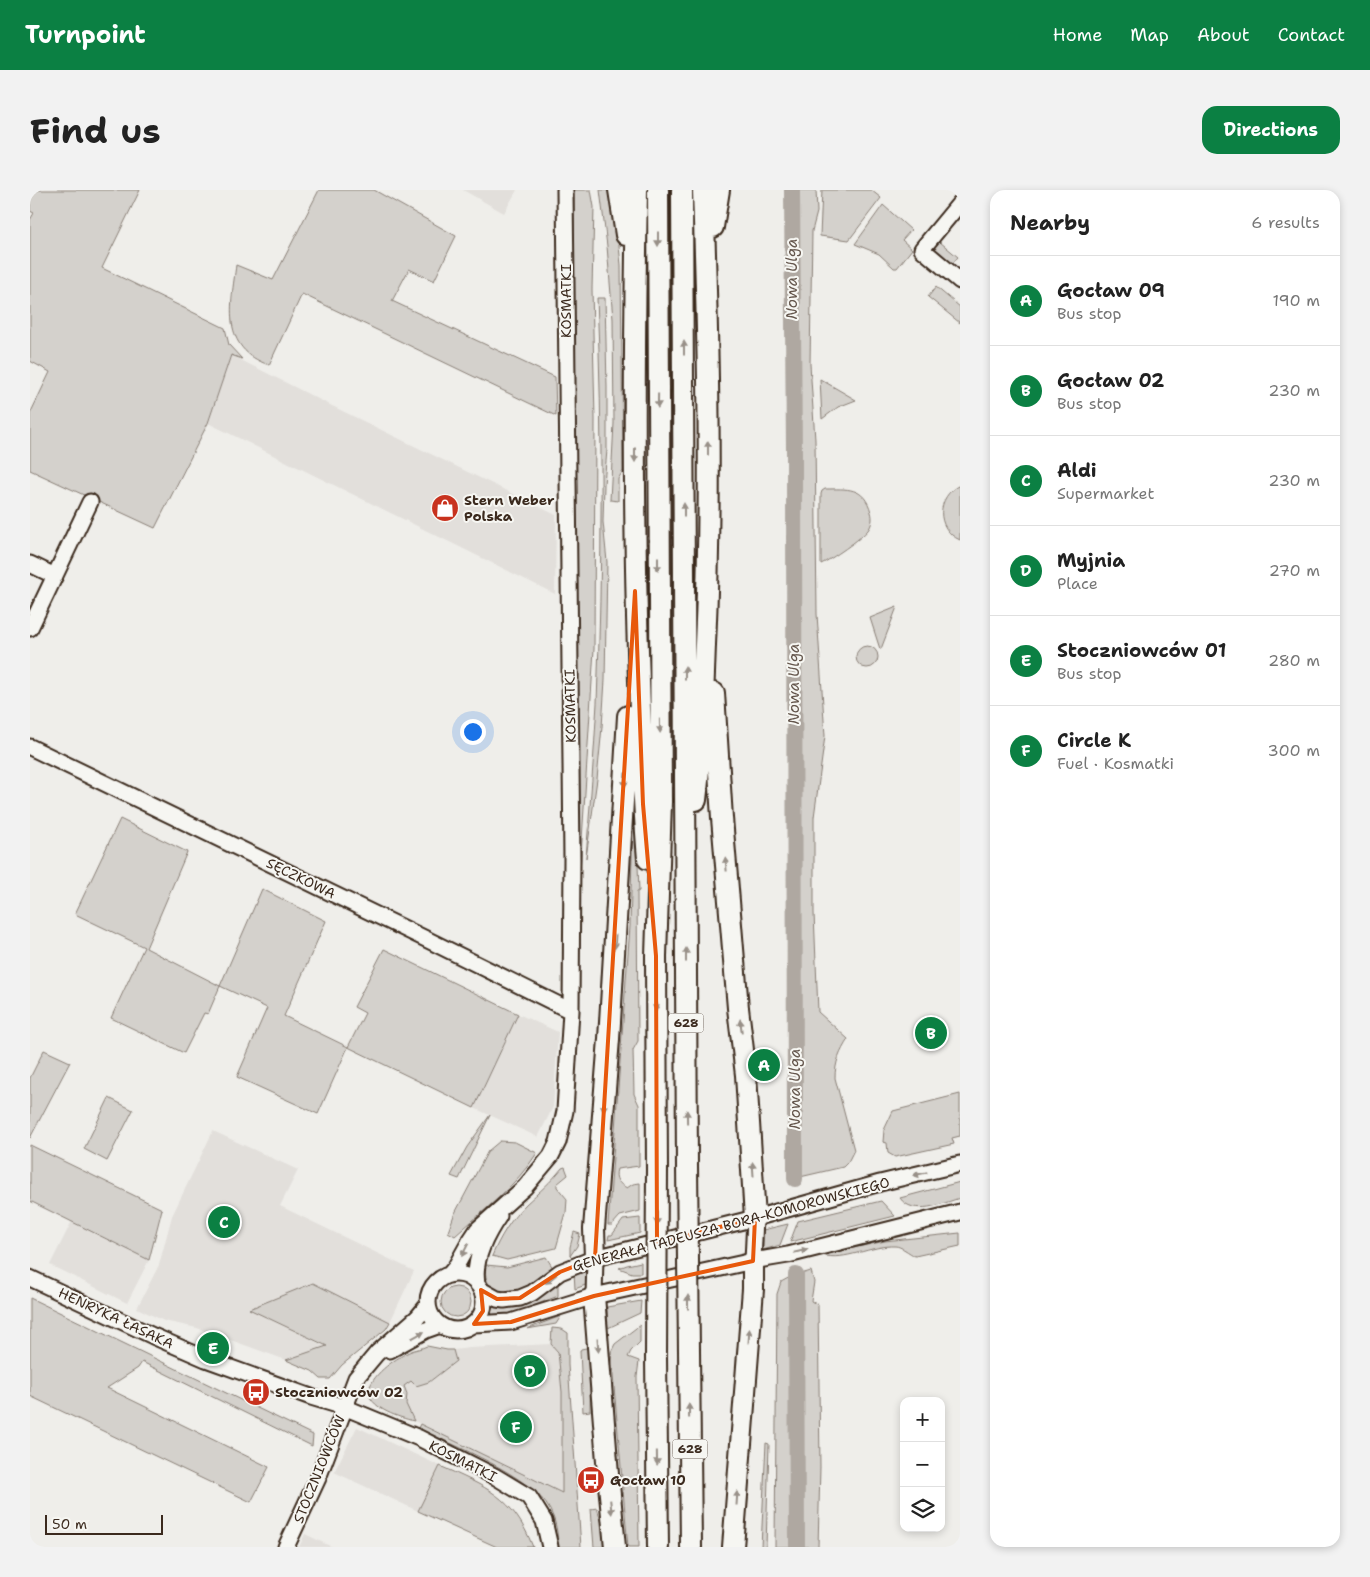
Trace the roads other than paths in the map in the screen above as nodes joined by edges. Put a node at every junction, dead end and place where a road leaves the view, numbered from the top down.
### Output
1 (565, 190) edge
2 (620, 190) edge
3 (637, 190) edge
4 (658, 190) edge
5 (682, 190) edge
6 (703, 190) edge
7 (719, 190) edge
8 (960, 202) edge
9 (960, 281) edge
10 (707, 314) junction
11 (634, 319) junction
12 (90, 502) dead end
13 (30, 564) edge
14 (55, 576) junction
15 (708, 584) junction
16 (635, 592) junction
17 (30, 628) edge
18 (30, 747) edge
19 (686, 879) junction
20 (656, 956) junction
21 (571, 1010) junction
22 (960, 1164) edge
23 (509, 1203) junction
24 (960, 1212) edge
25 (755, 1218) junction
26 (595, 1258) junction
27 (754, 1261) junction
28 (449, 1275) junction
29 (30, 1278) edge
30 (479, 1287) junction
31 (594, 1296) junction
32 (428, 1305) junction
33 (474, 1324) junction
34 (440, 1325) junction
35 (366, 1364) junction
36 (344, 1407) junction
37 (286, 1547) edge
38 (550, 1547) edge
39 (615, 1547) edge
40 (658, 1547) edge
41 (691, 1547) edge
42 (733, 1547) edge

1 - 21 street, KOSMATKI
2 - 11 main road
3 - 11 main road
4 -> 20 main road
19 -> 5 main road
6 - 10 main road
7 - 10 main road
8 - 9 street
15 -> 10 main road
11 -> 16 main road
12 - 14 street
13 - 14 street
14 - 17 street
15 - 19 main road
25 -> 15 main road
16 - 20 main road
16 -> 26 main road
18 - 21 street, SĘCZKOWA
41 -> 19 main road, 628, bridge
20 -> 40 main road, 628, bridge
21 - 23 street, KOSMATKI
22 -> 25 street, GENERAŁA TADEUSZA BORA-KOMOROWSKIEGO
23 -> 28 street, KOSMATKI
23 - 30 street, KOSMATKI
27 -> 24 street
25 - 26 street, GENERAŁA TADEUSZA BORA-KOMOROWSKIEGO
25 - 27 street
26 -> 30 street, GENERAŁA TADEUSZA BORA-KOMOROWSKIEGO
26 - 31 street
27 - 31 street
42 -> 27 main road
28 - 30 street
28 - 32 street
29 - 36 street, HENRYKA ŁASAKA
30 - 33 street
31 - 33 street
31 -> 39 main road
32 - 34 street
32 - 35 street, STOCZNIOWCÓW
33 - 34 street
35 -> 34 street, STOCZNIOWCÓW
35 - 36 street, STOCZNIOWCÓW
36 - 37 street, STOCZNIOWCÓW
36 - 38 street, KOSMATKI

